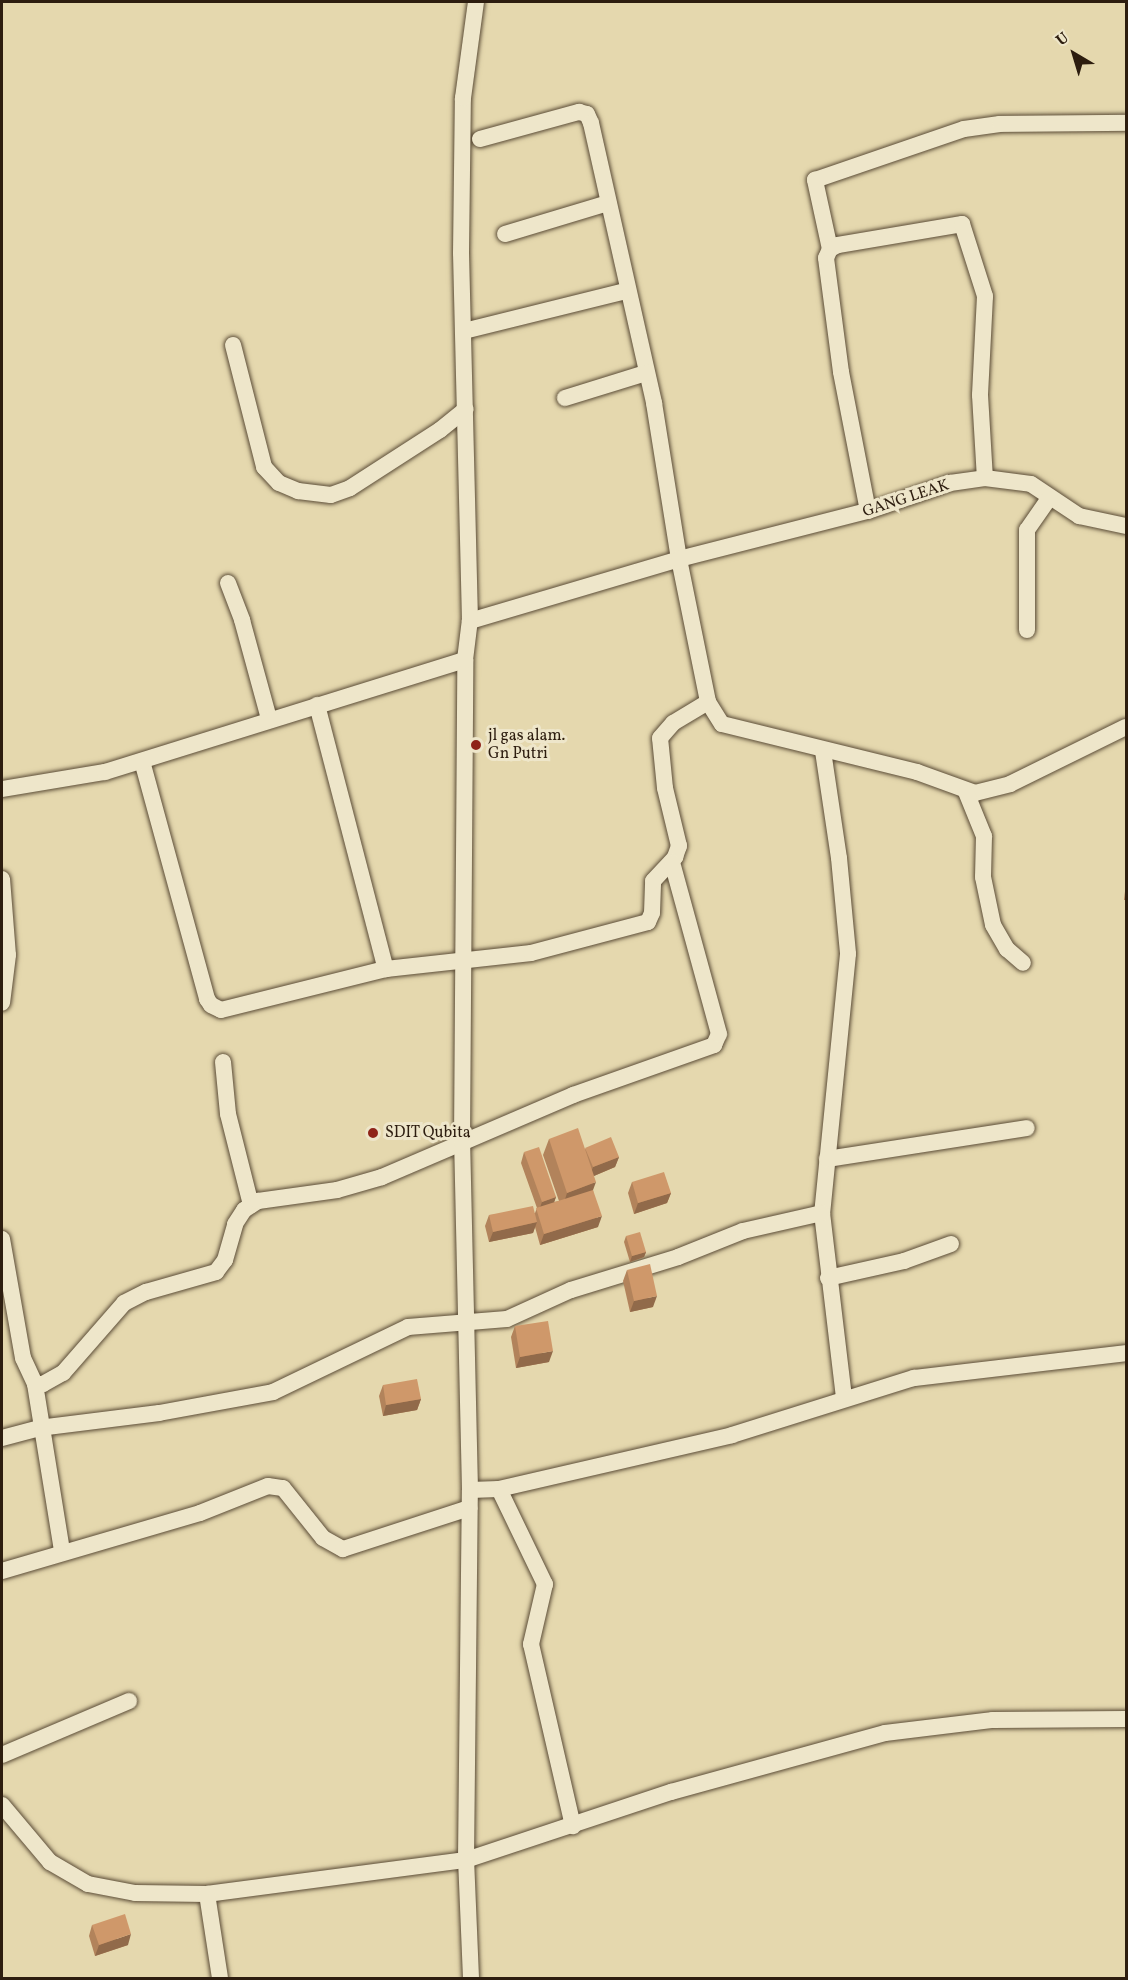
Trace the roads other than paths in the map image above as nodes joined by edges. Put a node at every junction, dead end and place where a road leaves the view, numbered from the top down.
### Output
1 (476, 2) edge
2 (1126, 123) edge
3 (480, 139) dead end
4 (608, 203) junction
5 (505, 234) dead end
6 (830, 249) junction
7 (626, 291) junction
8 (464, 331) junction
9 (233, 345) dead end
10 (646, 373) junction
11 (565, 398) dead end
12 (466, 409) junction
13 (985, 478) junction
14 (1050, 497) junction
15 (868, 511) junction
16 (1126, 526) edge
17 (679, 559) junction
18 (228, 582) dead end
19 (470, 621) junction
20 (1027, 630) dead end
21 (465, 660) junction
22 (708, 702) junction
23 (317, 705) junction
24 (269, 719) junction
25 (1126, 727) edge
26 (823, 751) junction
27 (142, 761) junction
28 (2, 789) edge
29 (966, 792) junction
30 (672, 862) junction
31 (2, 879) edge
32 (466, 961) junction
33 (1023, 963) dead end
34 (386, 969) junction
35 (2, 1003) edge
36 (223, 1062) dead end
37 (1027, 1128) dead end
38 (462, 1142) junction
39 (826, 1159) junction
40 (251, 1204) junction
41 (822, 1213) junction
42 (2, 1239) edge
43 (951, 1244) dead end
44 (828, 1278) junction
45 (468, 1323) junction
46 (1126, 1353) edge
47 (35, 1384) junction
48 (844, 1398) junction
49 (39, 1428) junction
50 (2, 1438) edge
51 (499, 1489) junction
52 (470, 1490) junction
53 (469, 1508) junction
54 (62, 1551) junction
55 (2, 1571) edge
56 (129, 1701) dead end
57 (1126, 1719) edge
58 (2, 1755) edge
59 (2, 1805) edge
60 (573, 1826) junction
61 (466, 1860) junction
62 (207, 1894) junction
63 (220, 1978) edge
64 (471, 1978) edge

1 - 8 street
2 - 6 street
3 - 4 street
4 - 5 street
4 - 7 street
6 - 13 street
6 - 15 street
7 - 8 street
7 - 10 street
8 - 12 street
9 - 12 street
10 - 11 street
10 - 17 street
12 - 19 street
13 - 14 street, GANG LEAK
13 - 15 street, GANG LEAK
14 - 16 street, GANG LEAK
14 - 20 street
15 - 17 street, GANG LEAK
17 - 19 street, GANG LEAK
17 - 22 street
18 - 24 street
19 - 21 street
21 - 23 street
21 - 32 street
22 - 26 street
22 - 30 street
23 - 24 street
23 - 34 street
24 - 27 street
25 - 29 street
26 - 29 street
26 - 39 street
27 - 28 street
27 - 34 street
29 - 33 street
30 - 32 street
30 - 38 street
31 - 35 street
32 - 34 street
32 - 38 street
36 - 40 street
37 - 39 street
38 - 40 street
38 - 45 street
39 - 41 street
40 - 47 street
41 - 44 street
41 - 45 street
42 - 47 street
43 - 44 street
44 - 48 street
45 - 49 street
45 - 52 street
46 - 48 street
47 - 49 street
48 - 51 street
49 - 50 street
49 - 54 street
51 - 52 street
51 - 60 street
52 - 53 street
53 - 54 street
53 - 61 street
54 - 55 street
56 - 58 street
57 - 60 street
59 - 62 street
60 - 61 street
61 - 62 street
61 - 64 street
62 - 63 street

